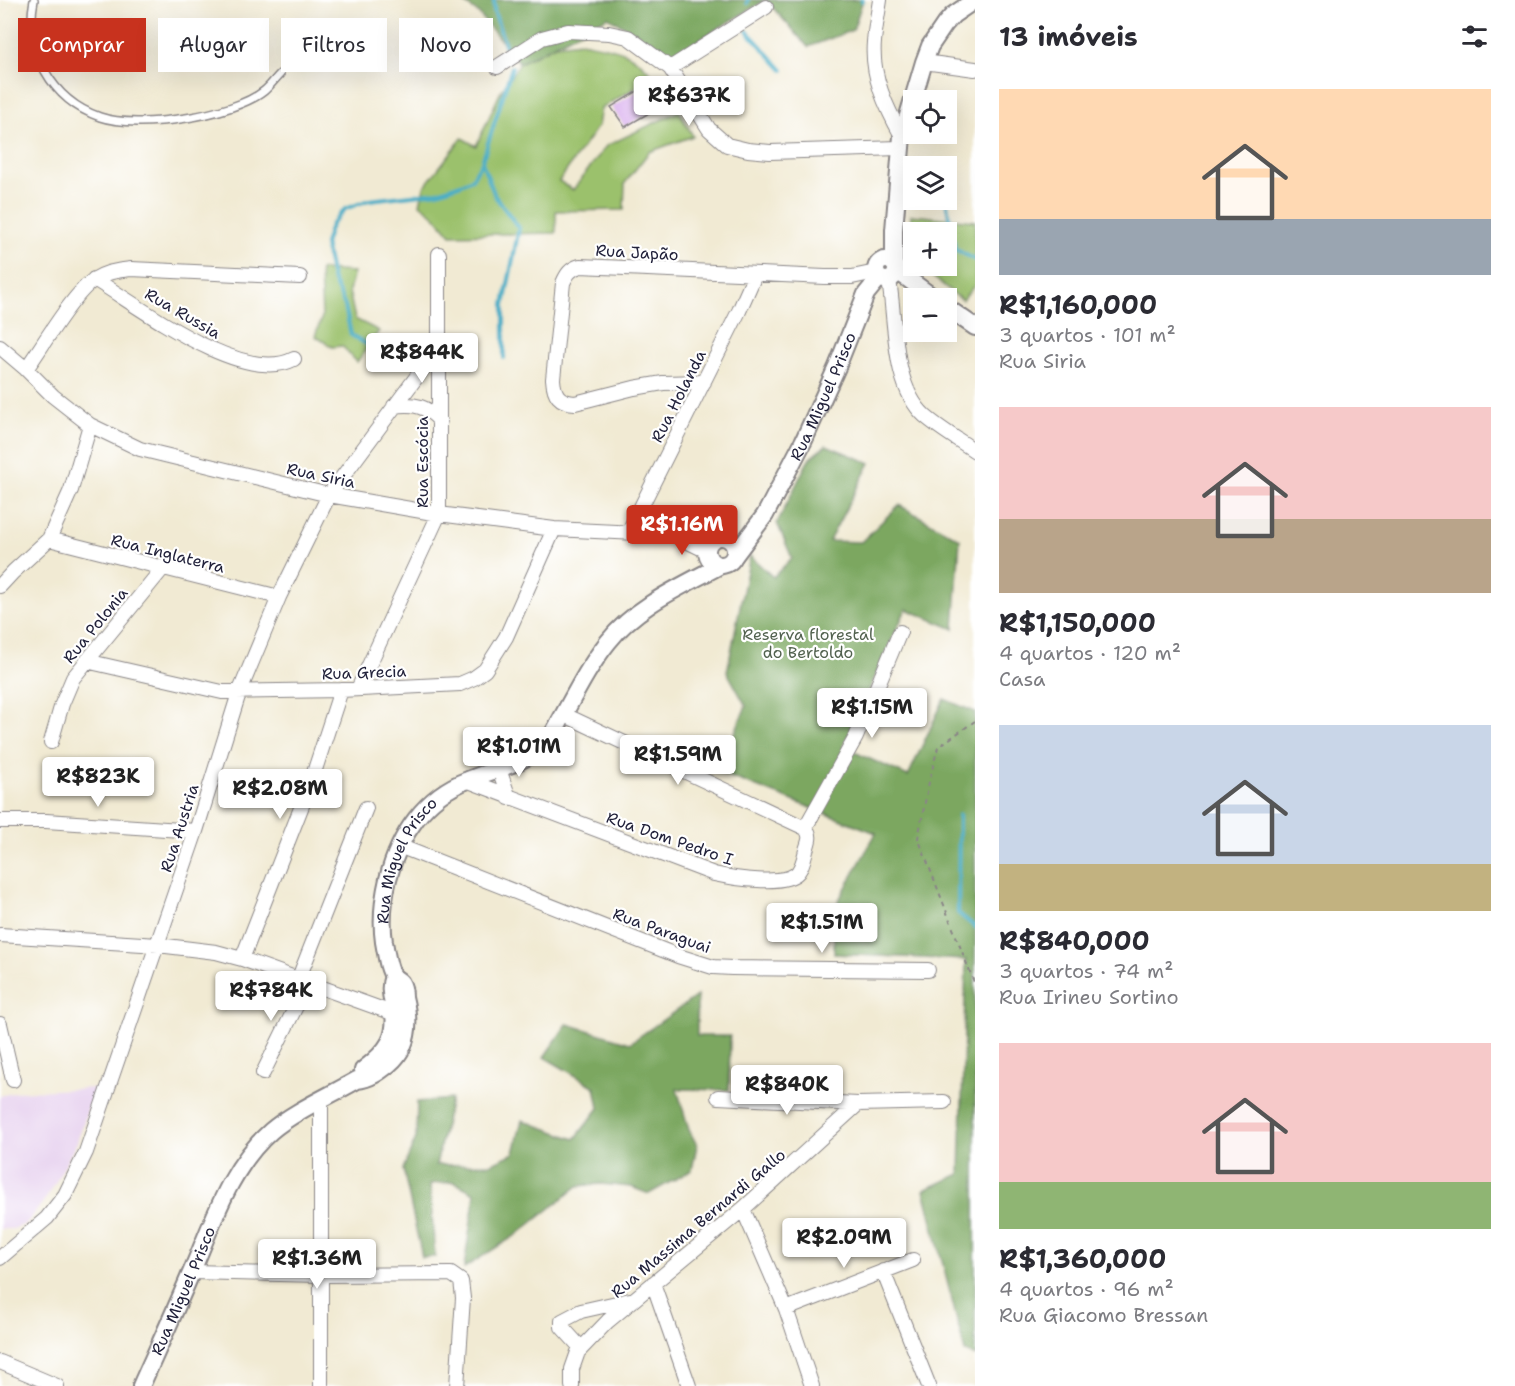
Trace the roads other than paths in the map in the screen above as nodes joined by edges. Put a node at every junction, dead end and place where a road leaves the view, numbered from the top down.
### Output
1 (34, 0) edge
2 (880, 0) edge
3 (975, 0) edge
4 (766, 7) dead end
5 (924, 62) junction
6 (497, 67) dead end
7 (670, 68) junction
8 (975, 69) edge
9 (280, 74) dead end
10 (901, 142) junction
11 (439, 254) dead end
12 (887, 272) junction
13 (755, 275) junction
14 (300, 277) dead end
15 (94, 279) junction
16 (920, 288) edge
17 (957, 315) edge
18 (975, 327) edge
19 (0, 347) edge
20 (438, 348) junction
21 (294, 359) dead end
22 (26, 369) junction
23 (412, 382) junction
24 (704, 382) junction
25 (438, 388) junction
26 (394, 406) junction
27 (440, 422) junction
28 (90, 425) junction
29 (975, 451) edge
30 (329, 495) junction
31 (439, 514) junction
32 (765, 515) junction
33 (554, 528) junction
34 (629, 531) junction
35 (671, 534) junction
36 (721, 537) junction
37 (49, 539) junction
38 (735, 555) junction
39 (712, 557) junction
40 (163, 568) junction
41 (0, 586) edge
42 (279, 597) junction
43 (900, 632) dead end
44 (86, 662) junction
45 (358, 689) junction
46 (341, 690) junction
47 (239, 693) junction
48 (565, 715) junction
49 (51, 742) dead end
50 (499, 769) junction
51 (466, 780) junction
52 (509, 798) junction
53 (366, 808) dead end
54 (16, 820) junction
55 (0, 821) edge
56 (805, 828) junction
57 (0, 831) edge
58 (196, 831) junction
59 (399, 846) junction
60 (0, 935) edge
61 (158, 945) junction
62 (242, 959) junction
63 (928, 970) dead end
64 (393, 976) junction
65 (302, 982) junction
66 (395, 1014) junction
67 (0, 1024) edge
68 (263, 1073) dead end
69 (13, 1080) dead end
70 (357, 1080) junction
71 (718, 1096) dead end
72 (321, 1100) junction
73 (944, 1102) dead end
74 (858, 1104) junction
75 (743, 1209) junction
76 (0, 1258) edge
77 (913, 1260) dead end
78 (883, 1271) junction
79 (192, 1272) junction
80 (322, 1275) junction
81 (653, 1283) junction
82 (632, 1300) junction
83 (786, 1310) junction
84 (579, 1350) junction
85 (0, 1362) edge
86 (57, 1386) edge
87 (141, 1386) edge
88 (321, 1386) edge
89 (457, 1386) edge
90 (572, 1386) edge
91 (689, 1386) edge
92 (812, 1386) edge
93 (929, 1386) edge

1 - 9 lane
2 - 10 street
3 - 5 street, Rua Miguel Prisco
4 - 7 street
5 - 8 street
5 - 10 street, Rua Miguel Prisco
6 - 7 street
7 - 10 street
10 - 12 street, Rua Miguel Prisco
11 - 20 street, Rua Escócia
12 - 13 street, Rua Japão
12 - 16 street
12 - 29 street
12 - 32 street, Rua Miguel Prisco
13 - 24 street, Rua Holanda
13 - 24 street, Rua Japão
14 - 15 street, Rua Russia
15 - 21 street, Rua Russia
15 - 22 street
17 - 18 street
19 - 22 street, Rua Siria
20 - 23 street, Rua Austria
20 - 25 street, Rua Escócia
22 - 28 street, Rua Siria
23 - 25 street
23 - 26 street, Rua Austria
24 - 34 street, Rua Holanda
25 - 27 street, Rua Escócia
26 - 27 street
26 - 30 street, Rua Austria
27 - 31 street, Rua Escócia
28 - 30 street, Rua Siria
28 - 37 street
30 - 31 street, Rua Siria
30 - 42 street, Rua Austria
31 - 33 street, Rua Siria
31 - 45 street, Rua Escócia
32 - 36 street, Rua Miguel Prisco
32 - 38 street, Rua Miguel Prisco
33 - 34 street, Rua Siria
33 - 45 street, Rua Grecia
34 - 35 street, Rua Siria
35 - 36 street, Rua Siria
35 - 39 street, Rua Siria
36 - 38 street
36 - 39 street, Rua Miguel Prisco
37 - 40 street, Rua Inglaterra
37 - 41 street
38 - 39 street, Rua Miguel Prisco
39 - 48 street, Rua Miguel Prisco
40 - 42 street, Rua Inglaterra
40 - 44 street, Rua Polonia
42 - 47 street, Rua Austria
43 - 56 street
44 - 47 street, Rua Grecia
44 - 49 street, Rua Polonia
45 - 46 street, Rua Grecia
46 - 47 street, Rua Grecia
46 - 62 street
47 - 58 street, Rua Austria
48 - 50 street, Rua Miguel Prisco
48 - 56 street
50 - 51 street, Rua Miguel Prisco
50 - 52 street
51 - 52 street, Rua Dom Pedro I
51 - 59 street, Rua Miguel Prisco
52 - 56 street, Rua Dom Pedro I
53 - 65 street
54 - 55 street
54 - 57 street
54 - 58 street
58 - 61 street, Rua Austria
59 - 63 street, Rua Paraguai
59 - 64 street, Rua Miguel Prisco
60 - 61 street
61 - 62 street
61 - 76 street, Rua Austria
62 - 65 street
64 - 66 street, Rua Miguel Prisco
64 - 70 street, Rua Miguel Prisco
65 - 66 street
65 - 68 street
66 - 70 street, Rua Miguel Prisco
67 - 69 street
70 - 72 street, Rua Miguel Prisco
71 - 74 street
72 - 79 street, Rua Miguel Prisco
72 - 80 street
73 - 74 street
74 - 75 street, Rua Massima Bernardi Gallo
75 - 81 street, Rua Massima Bernardi Gallo
75 - 83 street
77 - 78 street
78 - 83 street
78 - 93 street
79 - 80 street
79 - 87 street, Rua Miguel Prisco
80 - 88 street
80 - 89 street
81 - 82 street, Rua Massima Bernardi Gallo
81 - 91 street
82 - 84 street, Rua Massima Bernardi Gallo
82 - 84 street
83 - 92 street
84 - 90 street
85 - 86 street

